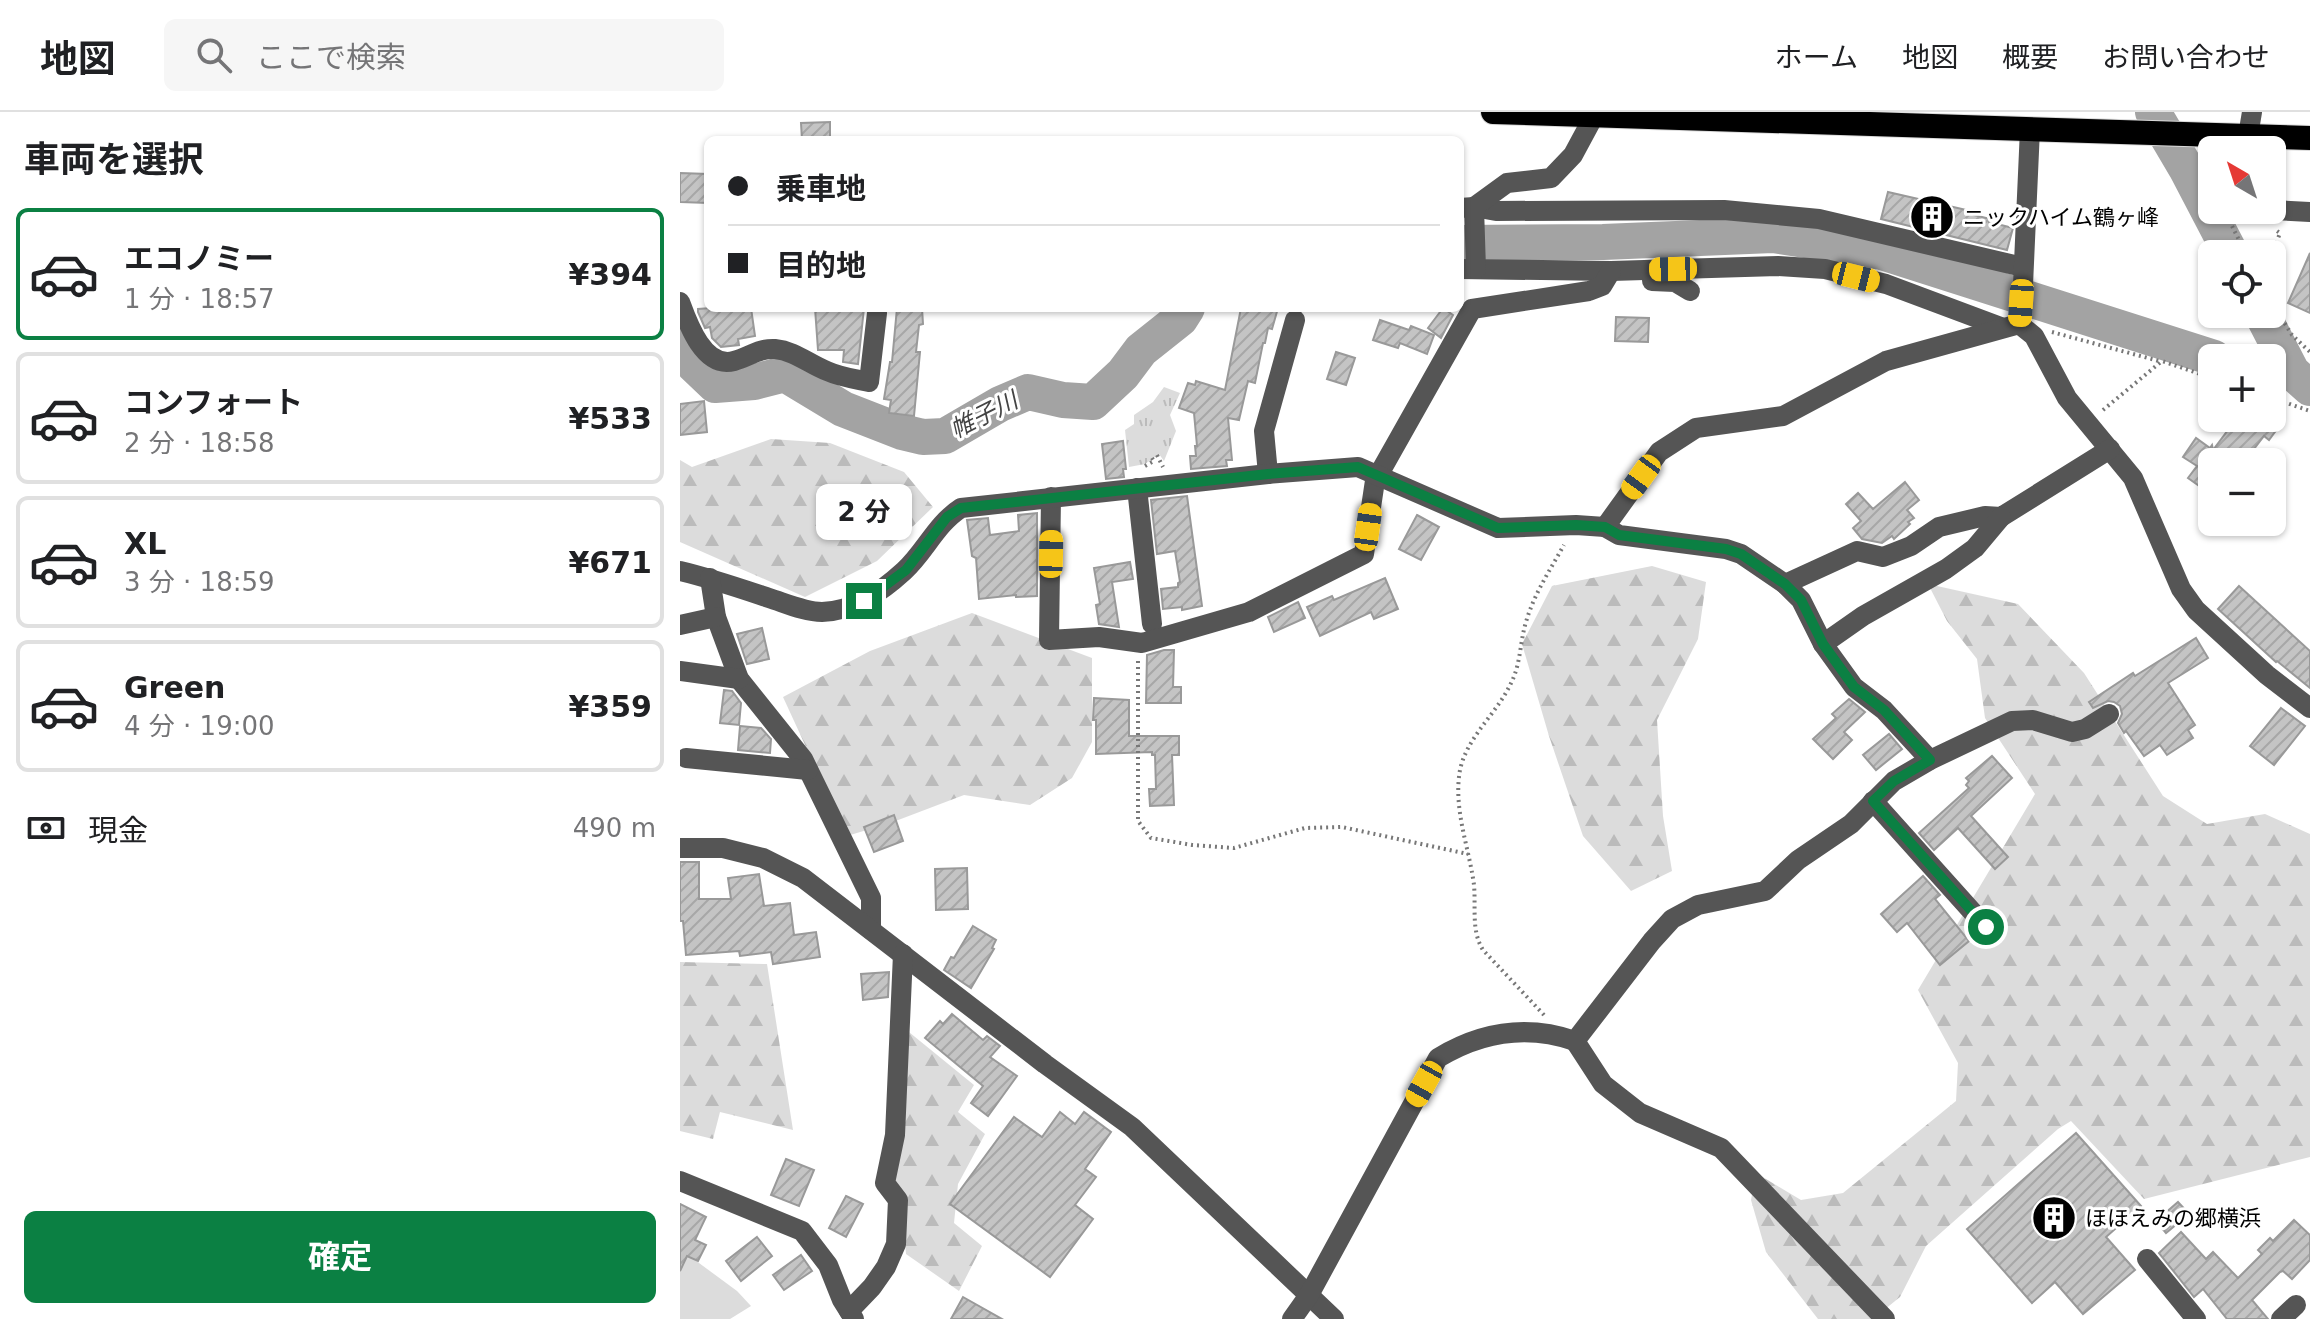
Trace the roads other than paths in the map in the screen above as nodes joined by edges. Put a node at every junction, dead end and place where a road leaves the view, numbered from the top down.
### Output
1 (1493, 112) edge
2 (1594, 116) junction
3 (1854, 117) edge
4 (2250, 124) edge
5 (2030, 129) junction
6 (2220, 136) edge
7 (2310, 138) edge
8 (2198, 139) edge
9 (2286, 211) edge
10 (2310, 212) edge
11 (1469, 213) edge
12 (1471, 267) edge
13 (1616, 271) junction
14 (2023, 276) junction
15 (1690, 291) dead end
16 (680, 302) edge
17 (877, 313) dead end
18 (1295, 320) dead end
19 (2013, 324) junction
20 (684, 330) edge
21 (2110, 449) junction
22 (1268, 474) junction
23 (1377, 474) junction
24 (1137, 488) junction
25 (1051, 497) junction
26 (2001, 517) junction
27 (1605, 527) junction
28 (680, 571) edge
29 (710, 578) junction
30 (1785, 584) junction
31 (716, 617) junction
32 (1152, 624) dead end
33 (680, 625) edge
34 (1823, 644) junction
35 (680, 671) edge
36 (739, 679) junction
37 (2310, 708) edge
38 (2109, 714) dead end
39 (686, 758) dead end
40 (1930, 760) junction
41 (808, 770) junction
42 (1873, 801) junction
43 (680, 848) edge
44 (1986, 927) dead end
45 (871, 930) junction
46 (903, 954) junction
47 (1568, 1038) junction
48 (680, 1181) edge
49 (2147, 1259) dead end
50 (1309, 1295) junction
51 (2300, 1310) edge
52 (852, 1315) edge
53 (1292, 1319) edge
54 (1334, 1319) edge
55 (1885, 1319) edge
56 (2196, 1319) edge
57 (2281, 1319) edge

1 - 2 highway
2 - 3 highway
2 - 11 street
3 - 5 highway
4 - 6 highway
4 - 7 highway
5 - 8 highway
5 - 14 street
9 - 10 street
11 - 12 street
11 - 14 street
12 - 13 street
13 - 15 street
13 - 19 street
13 - 23 street
14 - 19 street
16 - 20 street
17 - 20 street
18 - 22 street
19 - 21 street
19 - 27 street
21 - 26 street
21 - 37 street
22 - 23 street
22 - 24 street
23 - 25 street
23 - 27 street
24 - 25 street
24 - 32 street
25 - 29 street
26 - 30 street
26 - 34 street
27 - 30 street
28 - 29 street
29 - 31 street
30 - 34 street
31 - 33 street
31 - 36 street
34 - 40 street
35 - 36 street
36 - 41 street
38 - 40 street
39 - 41 street
40 - 42 street
41 - 45 street
42 - 44 street
42 - 47 street
43 - 45 street
45 - 46 street
46 - 50 street
46 - 52 street
47 - 50 street
47 - 55 street
48 - 52 street
49 - 56 street
50 - 53 street
50 - 54 street
51 - 57 street

